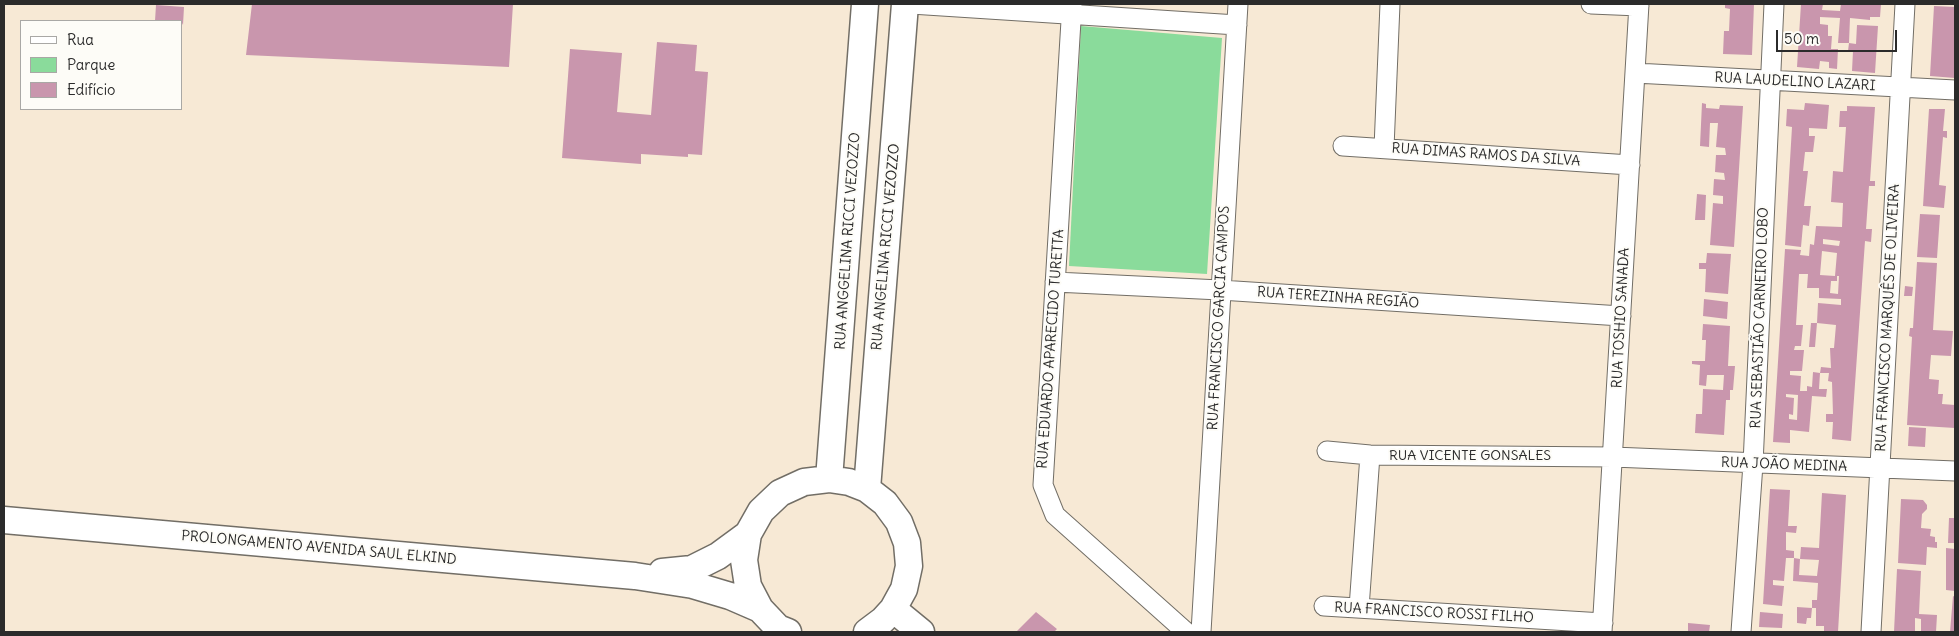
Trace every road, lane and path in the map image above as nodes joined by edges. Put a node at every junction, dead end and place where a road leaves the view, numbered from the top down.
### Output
1 (865, 4) edge
2 (905, 4) edge
3 (911, 4) edge
4 (1238, 4) edge
5 (1390, 4) edge
6 (1591, 4) edge
7 (1774, 4) edge
8 (1905, 4) edge
9 (1639, 5) edge
10 (1072, 9) edge
11 (1237, 24) junction
12 (1635, 73) junction
13 (1770, 80) junction
14 (1900, 88) junction
15 (1955, 90) edge
16 (1343, 146) dead end
17 (1384, 148) junction
18 (1630, 165) junction
19 (1055, 282) junction
20 (1220, 290) junction
21 (1621, 316) junction
22 (1327, 451) dead end
23 (1370, 455) junction
24 (1613, 457) junction
25 (1753, 464) junction
26 (1881, 469) junction
27 (1955, 471) edge
28 (830, 479) junction
29 (867, 490) junction
30 (4, 520) edge
31 (748, 534) junction
32 (635, 576) junction
33 (1324, 606) dead end
34 (1359, 608) junction
35 (760, 609) junction
36 (893, 609) junction
37 (1602, 628) edge
38 (782, 631) edge
39 (866, 632) edge
40 (921, 632) edge
41 (1186, 632) edge
42 (1201, 632) edge
43 (1741, 632) edge
44 (1871, 632) edge

1 - 28 main road, RUA ANGGELINA RICCI VEZOZZO
2 - 29 main road, RUA ANGELINA RICCI VEZOZZO
3 - 10 street
4 - 11 street, RUA FRANCISCO GARCIA CAMPOS
5 - 17 street
6 - 9 street
7 - 13 street, RUA SEBASTIÃO CARNEIRO LOBO
8 - 14 street, RUA FRANCISCO MARQUÊS DE OLIVEIRA
9 - 12 street, RUA TOSHIO SANADA
10 - 11 street
10 - 19 street, RUA EDUARDO APARECIDO TURETTA
11 - 20 street, RUA FRANCISCO GARCIA CAMPOS
12 - 13 street, RUA LAUDELINO LAZARI
12 - 18 street, RUA TOSHIO SANADA
13 - 14 street, RUA LAUDELINO LAZARI
13 - 25 street, RUA SEBASTIÃO CARNEIRO LOBO
14 - 15 street, RUA LAUDELINO LAZARI
14 - 26 street, RUA FRANCISCO MARQUÊS DE OLIVEIRA
16 - 17 street, RUA DIMAS RAMOS DA SILVA
17 - 18 street, RUA DIMAS RAMOS DA SILVA
18 - 21 street, RUA TOSHIO SANADA
19 - 20 street, RUA TEREZINHA REGIÃO
19 - 41 street, RUA EDUARDO APARECIDO TURETTA
20 - 21 street, RUA TEREZINHA REGIÃO
20 - 42 street, RUA FRANCISCO GARCIA CAMPOS
21 - 24 street, RUA TOSHIO SANADA
22 - 23 street, RUA VICENTE GONSALES
23 - 24 street, RUA VICENTE GONSALES
23 - 34 street
24 - 25 street, RUA JOÃO MEDINA
24 - 37 street, RUA TOSHIO SANADA
25 - 26 street, RUA JOÃO MEDINA
25 - 43 street, RUA SEBASTIÃO CARNEIRO LOBO
26 - 27 street, RUA JOÃO MEDINA
26 - 44 street, RUA FRANCISCO MARQUÊS DE OLIVEIRA
28 - 29 main road
28 - 31 main road
29 - 36 main road
30 - 32 main road, PROLONGAMENTO AVENIDA SAUL ELKIND
31 - 32 main road, PROLONGAMENTO AVENIDA SAUL ELKIND
31 - 35 main road
32 - 35 main road, PROLONGAMENTO AVENIDA SAUL ELKIND
33 - 34 street, RUA FRANCISCO ROSSI FILHO
34 - 37 street, RUA FRANCISCO ROSSI FILHO
35 - 38 main road
36 - 39 main road
36 - 40 main road

